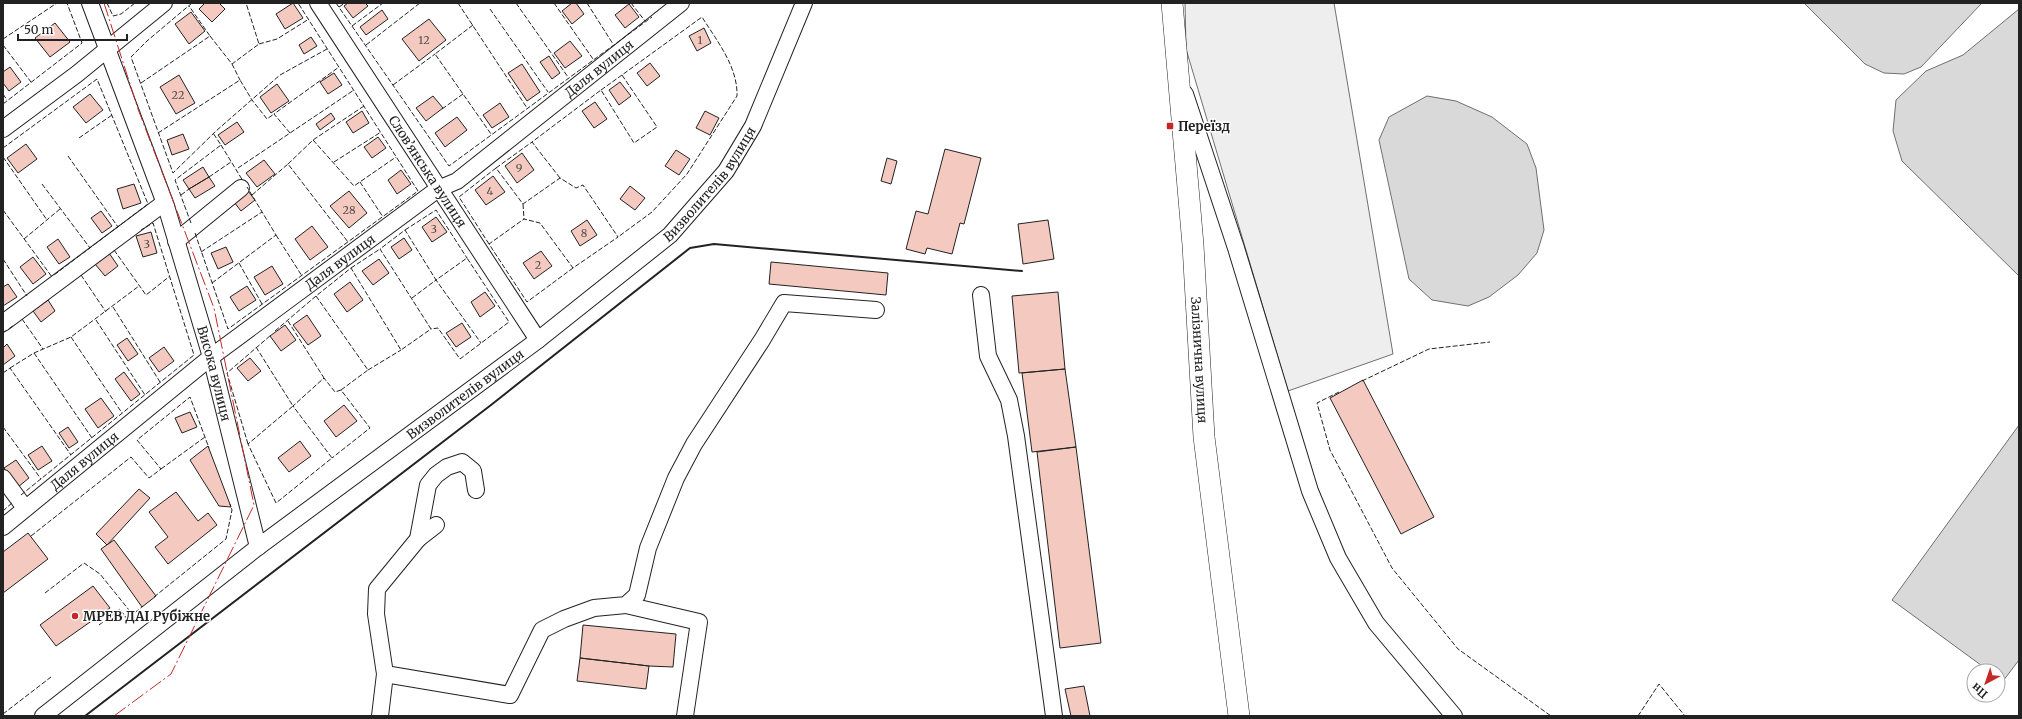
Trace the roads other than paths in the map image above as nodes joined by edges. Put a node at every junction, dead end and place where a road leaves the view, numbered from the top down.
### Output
1 (90, 3) edge
2 (164, 3) edge
3 (318, 3) edge
4 (681, 3) edge
5 (804, 3) edge
6 (1172, 3) edge
7 (106, 50) junction
8 (1179, 75) junction
9 (3, 129) edge
10 (241, 188) dead end
11 (438, 189) junction
12 (164, 203) junction
13 (176, 241) junction
14 (981, 295) dead end
15 (876, 310) dead end
16 (3, 323) edge
17 (538, 340) junction
18 (211, 357) junction
19 (3, 478) edge
20 (476, 490) dead end
21 (26, 508) junction
22 (436, 525) dead end
23 (3, 526) edge
24 (418, 539) junction
25 (258, 547) junction
26 (626, 605) junction
27 (384, 674) junction
28 (43, 716) edge
29 (380, 716) edge
30 (685, 716) edge
31 (1054, 716) edge
32 (1239, 716) edge
33 (1454, 716) edge

1 - 7 street, Висока вулиця
2 - 7 street
3 - 11 street, Слов’янська вулиця
4 - 11 street, Даля вулиця
5 - 17 street, Визволителів вулиця
6 - 8 main road, Залізнична вулиця
7 - 9 street
7 - 12 street, Висока вулиця
8 - 32 main road, Залізнична вулиця
8 - 33 street
10 - 13 street
11 - 17 street, Слов’янська вулиця
11 - 18 street, Даля вулиця
12 - 13 street, Висока вулиця
12 - 16 street
13 - 18 street, Висока вулиця
14 - 31 street
15 - 26 street
17 - 25 street, Визволителів вулиця
18 - 21 street, Даля вулиця
18 - 25 street, Висока вулиця
19 - 21 street
20 - 24 street
21 - 23 street, Даля вулиця
22 - 24 street
24 - 27 street
25 - 28 street, Визволителів вулиця
26 - 27 street
26 - 30 street
27 - 29 street

